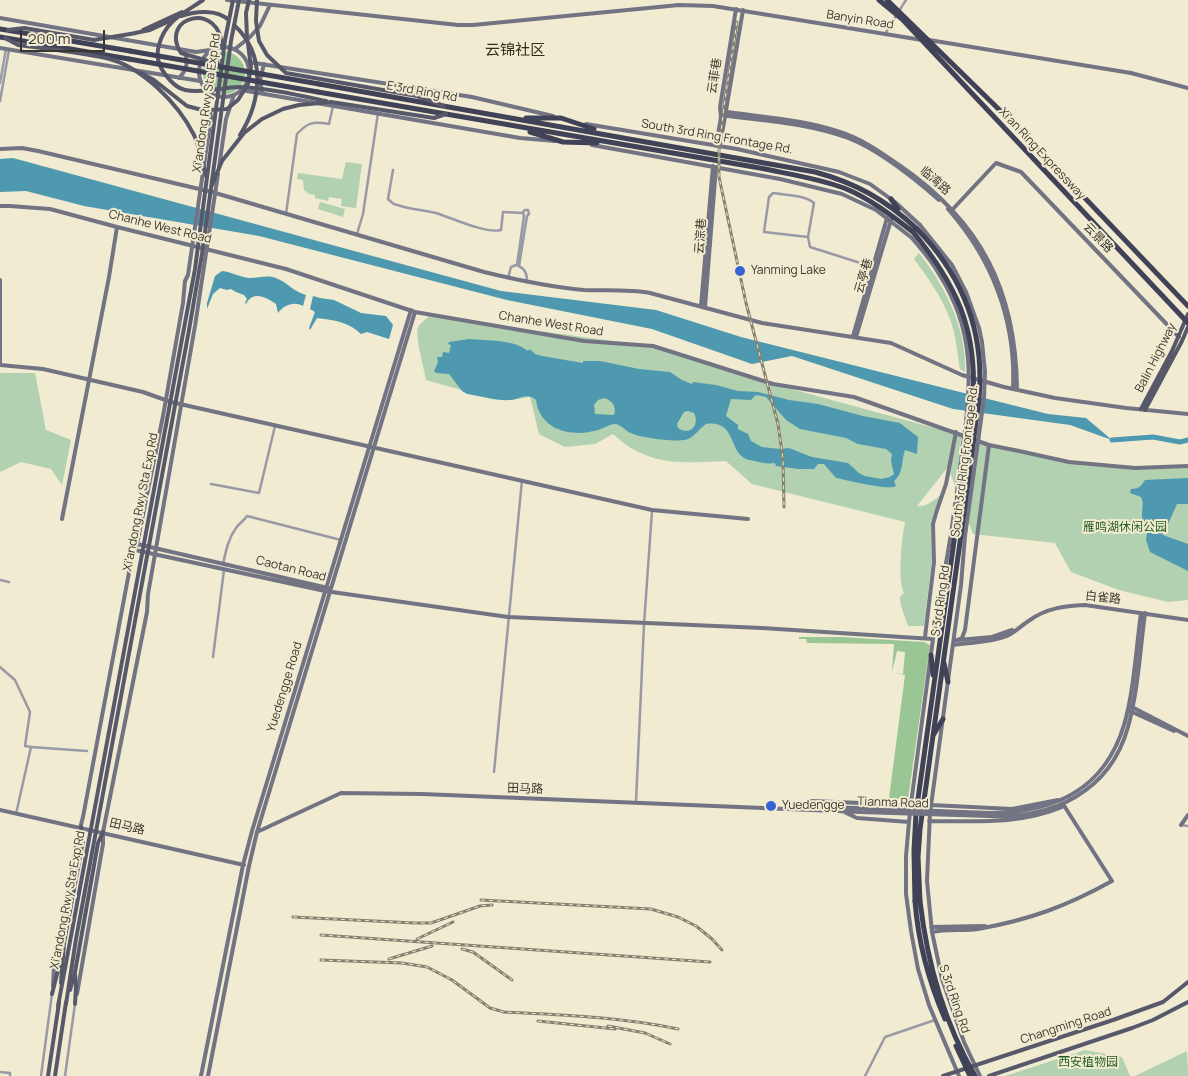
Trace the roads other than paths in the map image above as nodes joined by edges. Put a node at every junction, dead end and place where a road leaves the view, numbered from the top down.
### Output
1 (203, 0) edge
2 (227, 0) edge
3 (233, 0) edge
4 (239, 0) edge
5 (249, 0) edge
6 (257, 0) edge
7 (880, 0) edge
8 (887, 0) edge
9 (906, 0) edge
10 (270, 5) junction
11 (736, 9) junction
12 (743, 10) junction
13 (0, 18) edge
14 (0, 28) edge
15 (8, 30) junction
16 (135, 34) junction
17 (885, 34) junction
18 (2, 38) edge
19 (0, 48) edge
20 (8, 49) junction
21 (235, 49) junction
22 (181, 50) junction
23 (210, 50) junction
24 (222, 61) junction
25 (248, 62) junction
26 (264, 64) junction
27 (126, 65) junction
28 (239, 70) junction
29 (179, 78) junction
30 (200, 81) junction
31 (0, 83) edge
32 (1188, 88) edge
33 (241, 90) junction
34 (208, 92) junction
35 (262, 92) junction
36 (234, 95) junction
37 (0, 100) edge
38 (332, 104) junction
39 (444, 106) junction
40 (378, 113) junction
41 (446, 114) junction
42 (723, 114) junction
43 (512, 118) junction
44 (561, 118) junction
45 (486, 121) junction
46 (618, 136) junction
47 (564, 142) junction
48 (614, 143) junction
49 (234, 145) junction
50 (718, 146) junction
51 (0, 149) edge
52 (715, 167) junction
53 (392, 170) dead end
54 (206, 179) junction
55 (840, 179) joint
56 (834, 184) joint
57 (210, 189) junction
58 (200, 190) junction
59 (215, 193) junction
60 (891, 199) junction
61 (0, 206) edge
62 (877, 206) junction
63 (951, 211) junction
64 (523, 213) junction
65 (286, 214) junction
66 (903, 216) junction
67 (887, 218) junction
68 (117, 227) junction
69 (915, 231) junction
70 (357, 234) junction
71 (808, 238) junction
72 (192, 244) junction
73 (207, 247) junction
74 (518, 265) junction
75 (873, 266) junction
76 (508, 278) junction
77 (0, 280) edge
78 (527, 282) junction
79 (1188, 306) edge
80 (703, 307) junction
81 (413, 311) junction
82 (1188, 314) edge
83 (1188, 325) edge
84 (855, 336) junction
85 (1179, 337) junction
86 (0, 365) edge
87 (89, 380) junction
88 (1015, 388) junction
89 (166, 401) junction
90 (181, 404) junction
91 (1143, 410) junction
92 (1188, 414) edge
93 (275, 424) junction
94 (956, 432) junction
95 (990, 444) junction
96 (370, 446) junction
97 (375, 448) junction
98 (1188, 466) edge
99 (522, 480) junction
100 (212, 484) dead end
101 (652, 510) junction
102 (62, 519) dead end
103 (748, 519) dead end
104 (958, 535) junction
105 (341, 540) junction
106 (137, 544) junction
107 (156, 548) junction
108 (135, 550) junction
109 (155, 554) junction
110 (223, 564) junction
111 (224, 569) junction
112 (0, 580) edge
113 (9, 582) dead end
114 (326, 589) junction
115 (331, 592) junction
116 (944, 610) junction
117 (1143, 613) junction
118 (508, 617) junction
119 (1188, 620) edge
120 (644, 624) junction
121 (935, 626) junction
122 (925, 637) junction
123 (934, 639) junction
124 (953, 643) junction
125 (931, 655) junction
126 (943, 656) junction
127 (213, 657) dead end
128 (0, 667) edge
129 (948, 682) junction
130 (934, 683) junction
131 (1129, 708) junction
132 (943, 719) junction
133 (1188, 736) edge
134 (932, 737) junction
135 (31, 747) junction
136 (87, 751) dead end
137 (494, 772) dead end
138 (1065, 799) junction
139 (636, 804) junction
140 (931, 805) junction
141 (1064, 805) junction
142 (805, 806) junction
143 (911, 806) junction
144 (800, 809) junction
145 (0, 810) edge
146 (860, 810) junction
147 (842, 811) junction
148 (16, 814) junction
149 (989, 814) junction
150 (1188, 814) edge
151 (929, 821) junction
152 (909, 822) junction
153 (1181, 825) joint
154 (1188, 826) edge
155 (81, 827) junction
156 (103, 832) junction
157 (257, 832) junction
158 (243, 865) junction
159 (249, 866) junction
160 (918, 901) junction
161 (992, 926) junction
162 (931, 927) junction
163 (932, 932) junction
164 (64, 943) junction
165 (75, 972) junction
166 (1188, 982) edge
167 (52, 994) junction
168 (1188, 1002) edge
169 (66, 1004) junction
170 (75, 1004) junction
171 (58, 1006) junction
172 (935, 1020) junction
173 (974, 1065) junction
174 (956, 1071) junction
175 (0, 1072) edge
176 (10, 1076) edge
177 (41, 1076) edge
178 (48, 1076) edge
179 (55, 1076) edge
180 (64, 1076) edge
181 (201, 1076) edge
182 (208, 1076) edge
183 (865, 1076) edge
184 (944, 1076) edge
185 (959, 1076) edge
186 (970, 1076) edge
187 (975, 1076) edge
188 (980, 1076) edge
189 (989, 1076) edge

1 - 16 main road, bridge
1 - 38 main road, bridge
2 - 10 street, Banyin Road
3 - 24 main road, Xi'andong Rwy Sta Exp Rd, bridge
4 - 57 main road, Xi'andong Rwy Sta Exp Rd, bridge
5 - 27 main road, bridge
6 - 39 main road, bridge
7 - 83 highway, Xi'an Ring Expressway, bridge
8 - 79 highway, Xi'an Ring Expressway, bridge
9 - 17 street
10 - 11 street, Banyin Road
10 - 21 street
11 - 12 street, Banyin Road
11 - 42 street, 云菲巷
12 - 17 street, Banyin Road
12 - 42 street, 云菲巷
13 - 22 street
14 - 15 highway, E 3rd Ring Rd
15 - 16 main road, bridge
15 - 28 highway, E 3rd Ring Rd, bridge
16 - 49 main road, bridge
17 - 32 street, Banyin Road
18 - 27 main road, bridge
18 - 41 highway, E 3rd Ring Rd, bridge
19 - 20 street
20 - 29 street
20 - 31 street
20 - 37 street
21 - 23 street
21 - 25 street
22 - 23 street
22 - 29 street
23 - 30 street
24 - 28 main road, bridge
24 - 54 main road, Xi'andong Rwy Sta Exp Rd, bridge
25 - 26 street, South 3rd Ring Frontage Rd.
25 - 33 street
26 - 35 street
26 - 44 street, South 3rd Ring Frontage Rd.
27 - 54 main road, bridge
28 - 39 highway, E 3rd Ring Rd, bridge
29 - 30 street
30 - 34 street
33 - 35 street, South 3rd Ring Frontage Rd.
33 - 36 street
34 - 36 street
34 - 58 street
35 - 38 street, South 3rd Ring Frontage Rd.
36 - 59 street
38 - 40 street, South 3rd Ring Frontage Rd.
38 - 41 main road, bridge
38 - 49 main road, bridge
38 - 65 street
39 - 43 highway, E 3rd Ring Rd
40 - 47 street, South 3rd Ring Frontage Rd.
40 - 70 street
41 - 45 highway, E 3rd Ring Rd
42 - 50 street, 云菲巷
42 - 63 street, 临湾路
43 - 44 highway
43 - 46 highway, E 3rd Ring Rd
44 - 46 highway
44 - 50 street, South 3rd Ring Frontage Rd.
45 - 47 highway
45 - 48 highway, E 3rd Ring Rd
46 - 55 highway, E 3rd Ring Rd
47 - 48 highway
47 - 52 street, South 3rd Ring Frontage Rd.
48 - 56 highway, E 3rd Ring Rd
49 - 57 main road, bridge
50 - 60 street, South 3rd Ring Frontage Rd.
51 - 58 street
52 - 67 street, South 3rd Ring Frontage Rd.
52 - 80 street, 云淙巷
53 - 64 street
54 - 171 main road, Xi'andong Rwy Sta Exp Rd, bridge
55 - 66 highway, S 3rd Ring Rd
56 - 62 highway, S 3rd Ring Rd
57 - 169 main road, Xi'andong Rwy Sta Exp Rd, bridge
58 - 59 street
58 - 72 street
59 - 65 street
59 - 73 street
60 - 66 highway
60 - 69 street, South 3rd Ring Frontage Rd.
61 - 68 street, Chanhe West Road
62 - 67 highway
62 - 69 highway, S 3rd Ring Rd
63 - 85 street, 云景路
63 - 88 street, 临湾路
64 - 74 street
64 - 74 street
65 - 70 street
66 - 69 highway, S 3rd Ring Rd
67 - 69 street, South 3rd Ring Frontage Rd.
67 - 75 street
67 - 84 street, 云亭巷
68 - 72 street, Chanhe West Road
68 - 87 street
69 - 104 street, South 3rd Ring Frontage Rd., bridge
69 - 104 highway, S 3rd Ring Rd, bridge
70 - 76 street
71 - 71 street
71 - 75 street
72 - 73 street, Chanhe West Road
72 - 89 street
73 - 81 street, Chanhe West Road
73 - 90 street
74 - 76 street
74 - 78 street
75 - 84 street
76 - 78 street
77 - 86 street
78 - 80 street
80 - 84 street
81 - 94 street, Chanhe West Road
81 - 96 street, Yuedengge Road
81 - 97 street, Yuedengge Road
82 - 85 main road, Balin Highway
83 - 91 main road, Balin Highway
84 - 88 street
85 - 91 main road, Balin Highway
86 - 87 street
87 - 89 street
87 - 102 street
88 - 91 street
89 - 90 street
89 - 106 street
90 - 93 street
90 - 107 street
91 - 92 street
93 - 96 street
93 - 100 street
94 - 95 street, Chanhe West Road
94 - 122 street
95 - 98 street, Chanhe West Road
95 - 124 street
96 - 97 street
96 - 105 street, Yuedengge Road
97 - 99 street
97 - 115 street, Yuedengge Road
99 - 101 street
99 - 118 street
101 - 103 street
101 - 120 street
104 - 116 highway, S 3rd Ring Rd
104 - 121 street, South 3rd Ring Frontage Rd.
104 - 124 street, South 3rd Ring Frontage Rd.
104 - 126 highway, S 3rd Ring Rd
105 - 110 street
105 - 114 street, Yuedengge Road
106 - 107 street, Caotan Road
106 - 108 street
107 - 109 street
107 - 110 street, Caotan Road
108 - 109 street, Caotan Road
108 - 155 street
109 - 111 street, Caotan Road
109 - 156 street
110 - 114 street, Caotan Road
111 - 114 street, Caotan Road
111 - 127 street
112 - 113 street
114 - 115 street, Caotan Road
114 - 158 street, Yuedengge Road
115 - 118 street
115 - 157 street, Yuedengge Road
116 - 121 highway
116 - 130 highway, S 3rd Ring Rd
117 - 119 street, 白雀路
117 - 124 street, 白雀路
117 - 131 street, Tianma Road
118 - 120 street
118 - 137 street
120 - 122 street
120 - 139 street
121 - 123 street, South 3rd Ring Frontage Rd.
122 - 123 street
123 - 125 street, South 3rd Ring Frontage Rd.
124 - 129 street, South 3rd Ring Frontage Rd.
125 - 130 highway
125 - 143 street, South 3rd Ring Frontage Rd.
126 - 129 highway
126 - 134 highway, S 3rd Ring Rd
128 - 135 street
129 - 132 street, South 3rd Ring Frontage Rd.
130 - 160 highway, S 3rd Ring Rd
131 - 133 street
131 - 138 street, Tianma Road
131 - 141 street, Tianma Road
132 - 134 highway
132 - 140 street, South 3rd Ring Frontage Rd.
134 - 160 highway, S 3rd Ring Rd
135 - 136 street
135 - 148 street
138 - 140 street
138 - 149 street, Tianma Road
139 - 144 street, 田马路
139 - 157 street, 田马路
140 - 151 street, South 3rd Ring Frontage Rd.
141 - 149 street, Tianma Road
141 - 151 street
141 - 161 street
142 - 143 street
142 - 144 street
142 - 146 street, Tianma Road
143 - 152 street, South 3rd Ring Frontage Rd.
144 - 147 street, Tianma Road
145 - 148 street, 田马路
146 - 147 street, Tianma Road
146 - 149 street, Tianma Road, bridge
147 - 152 street
148 - 155 street, 田马路
150 - 153 street
151 - 162 street, South 3rd Ring Frontage Rd.
152 - 172 street, South 3rd Ring Frontage Rd.
153 - 154 street
155 - 156 street, 田马路
155 - 164 main road
155 - 167 street
156 - 158 street, 田马路
156 - 165 main road
156 - 170 street
157 - 159 street, Yuedengge Road
158 - 159 street, 田马路
158 - 181 street, Yuedengge Road
159 - 182 street, Yuedengge Road
160 - 186 highway, S 3rd Ring Rd, bridge
160 - 187 highway, S 3rd Ring Rd, bridge
161 - 162 street
161 - 163 street
162 - 163 street, South 3rd Ring Frontage Rd.
163 - 173 street, South 3rd Ring Frontage Rd.
164 - 167 main road
164 - 171 main road
165 - 169 main road
165 - 170 main road
166 - 173 main road, Changming Road
167 - 177 street
168 - 189 main road, Changming Road
169 - 179 main road
170 - 180 street
171 - 178 main road
172 - 174 street, South 3rd Ring Frontage Rd.
172 - 183 street
173 - 174 main road, Changming Road
173 - 188 street, South 3rd Ring Frontage Rd.
174 - 184 main road, Changming Road
174 - 185 street, South 3rd Ring Frontage Rd.
175 - 176 street

